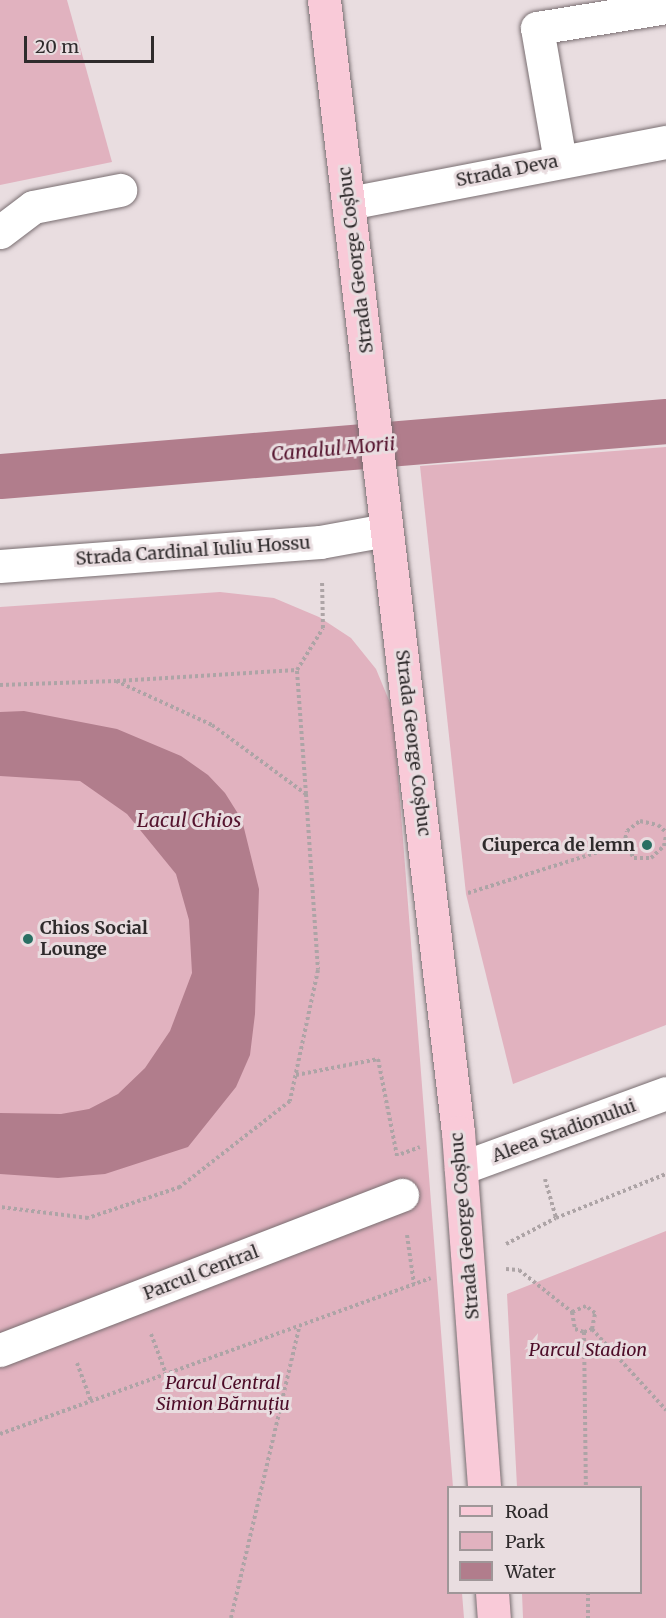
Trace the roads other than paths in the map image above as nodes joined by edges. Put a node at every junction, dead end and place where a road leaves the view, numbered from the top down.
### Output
1 (324, 0) edge
2 (666, 7) edge
3 (666, 142) edge
4 (560, 161) junction
5 (120, 190) dead end
6 (349, 203) junction
7 (0, 232) edge
8 (386, 530) junction
9 (0, 566) edge
10 (666, 1093) edge
11 (461, 1168) junction
12 (402, 1195) road end
13 (0, 1350) edge
14 (484, 1486) edge
15 (492, 1594) edge
16 (494, 1618) edge

1 - 6 main road, Strada George Coșbuc
2 - 4 street
3 - 4 street, Strada Deva
4 - 6 street, Strada Deva
5 - 7 street
6 - 8 main road, Strada George Coșbuc
8 - 9 street, Strada Cardinal Iuliu Hossu
8 - 11 main road, Strada George Coșbuc
10 - 11 street, Aleea Stadionului
11 - 14 main road, Strada George Coșbuc
12 - 13 street, Parcul Central
15 - 16 main road

